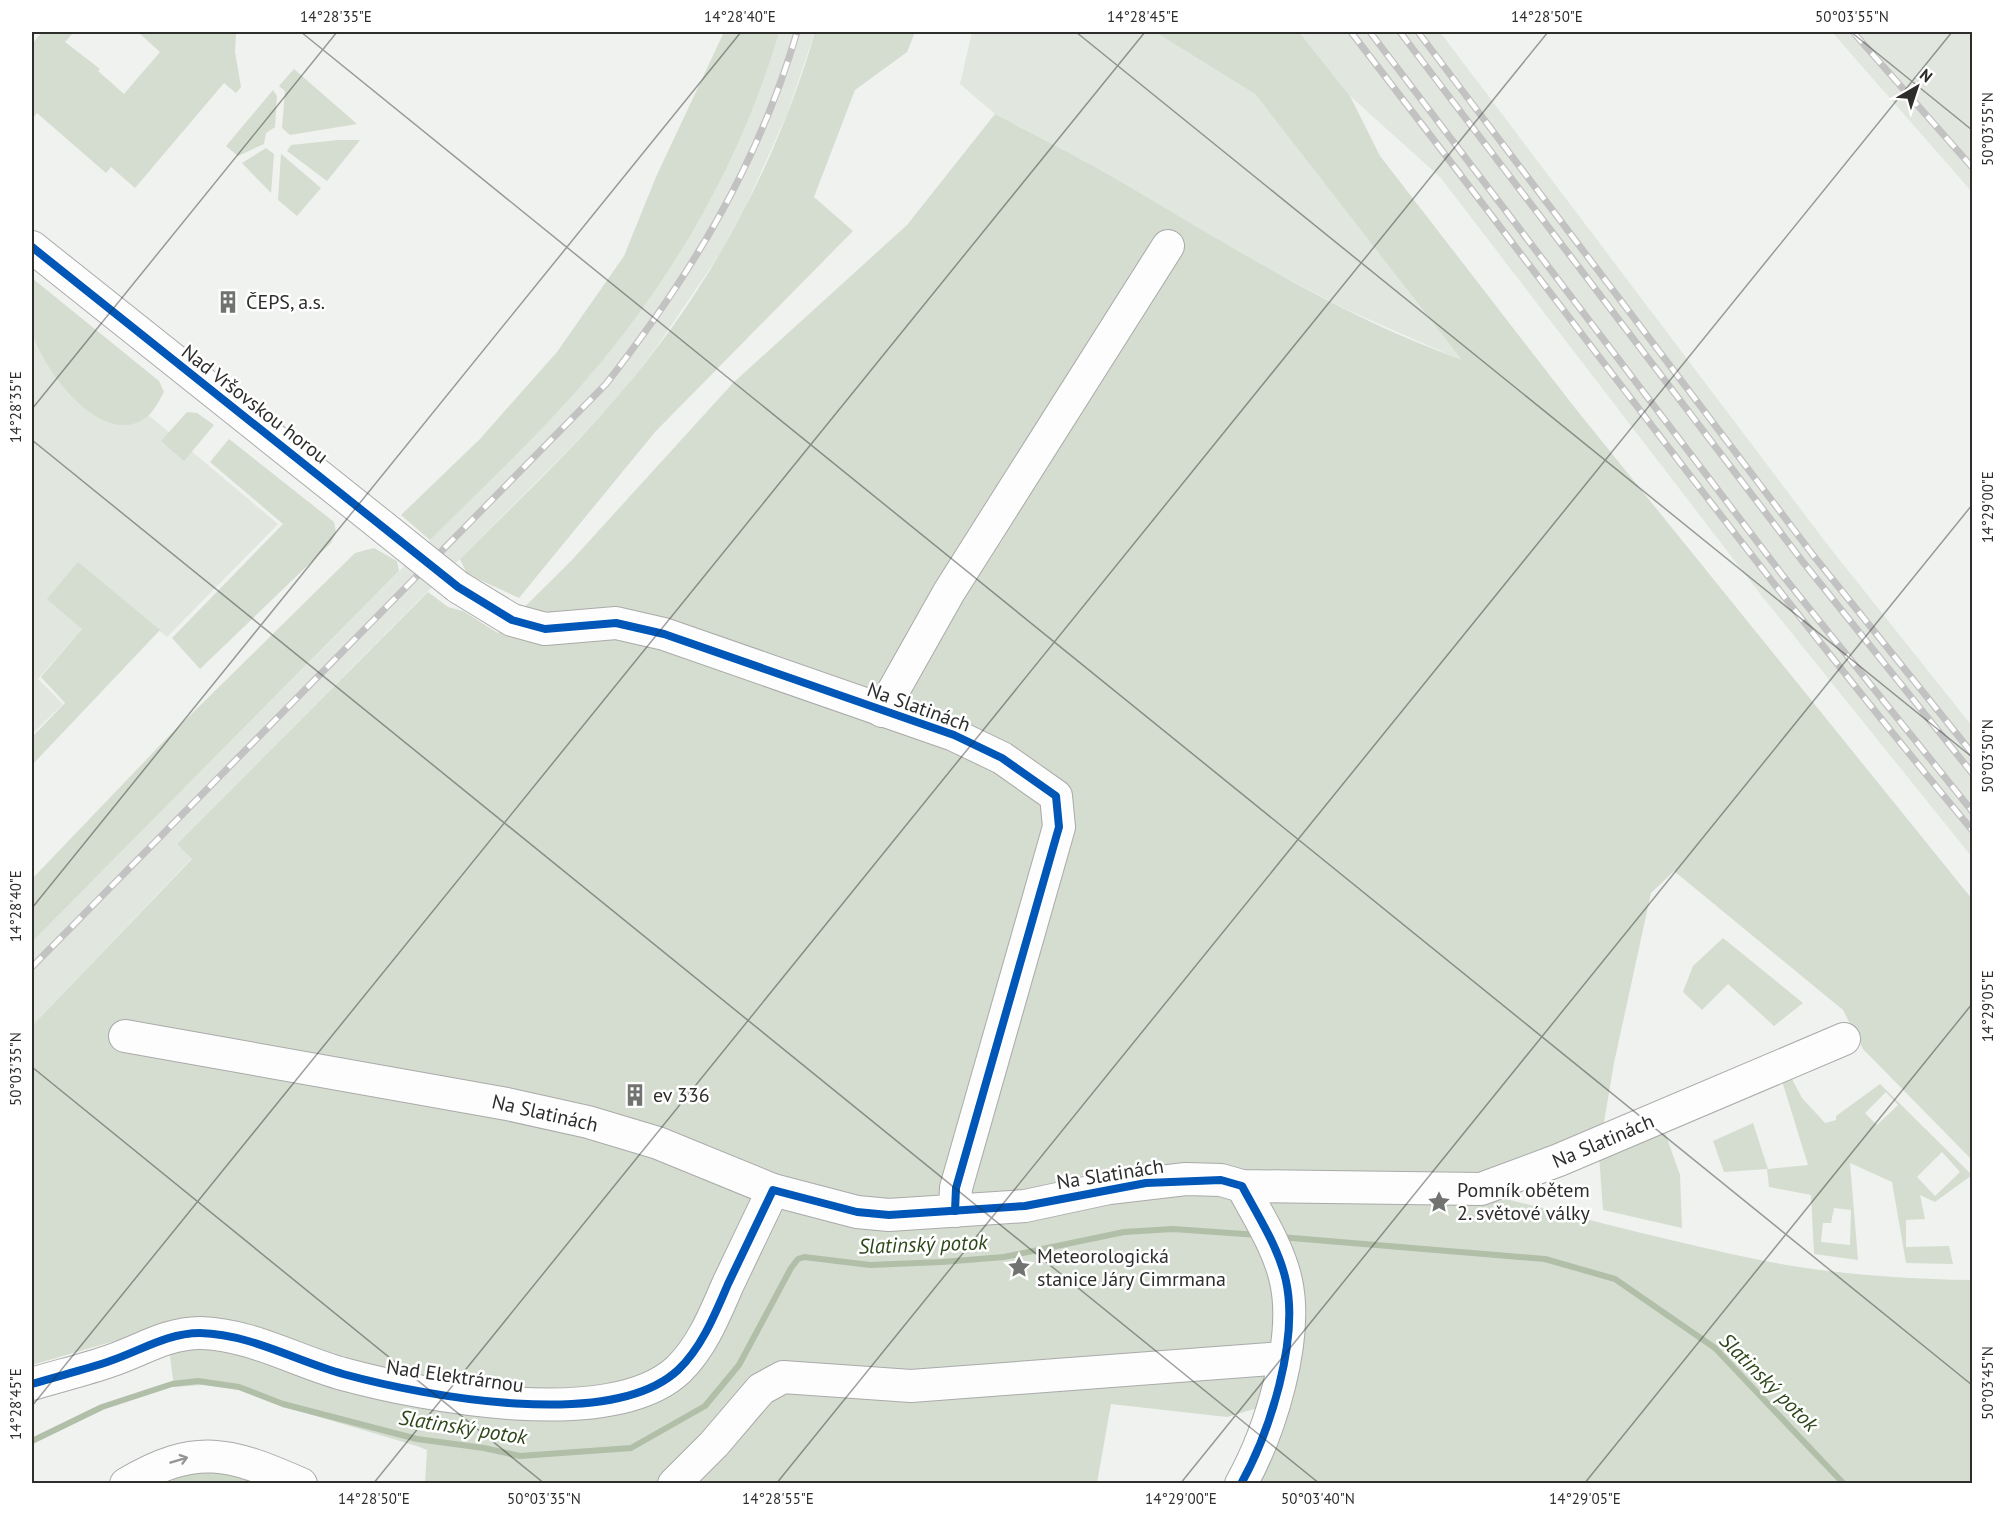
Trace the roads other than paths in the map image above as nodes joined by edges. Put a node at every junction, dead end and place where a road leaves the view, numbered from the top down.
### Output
1 (1168, 246) dead end
2 (32, 247) edge
3 (458, 587) joint
4 (882, 711) junction
5 (125, 1036) dead end
6 (1844, 1039) dead end
7 (1242, 1186) junction
8 (773, 1190) junction
9 (955, 1211) junction
10 (1284, 1358) junction
11 (32, 1384) edge
12 (126, 1484) edge
13 (302, 1484) edge
14 (674, 1484) edge
15 (1241, 1484) edge

1 - 4 street
2 - 3 street, Nad Vršovskou horou, bridge
3 - 4 street, Na Slatinách
4 - 9 street, Na Slatinách
5 - 8 street, Na Slatinách
6 - 7 street, Na Slatinách
7 - 9 street, Na Slatinách
7 - 10 street
8 - 9 street, Na Slatinách
8 - 11 street, Nad Elektrárnou
10 - 14 street
10 - 15 street
12 -> 13 street

